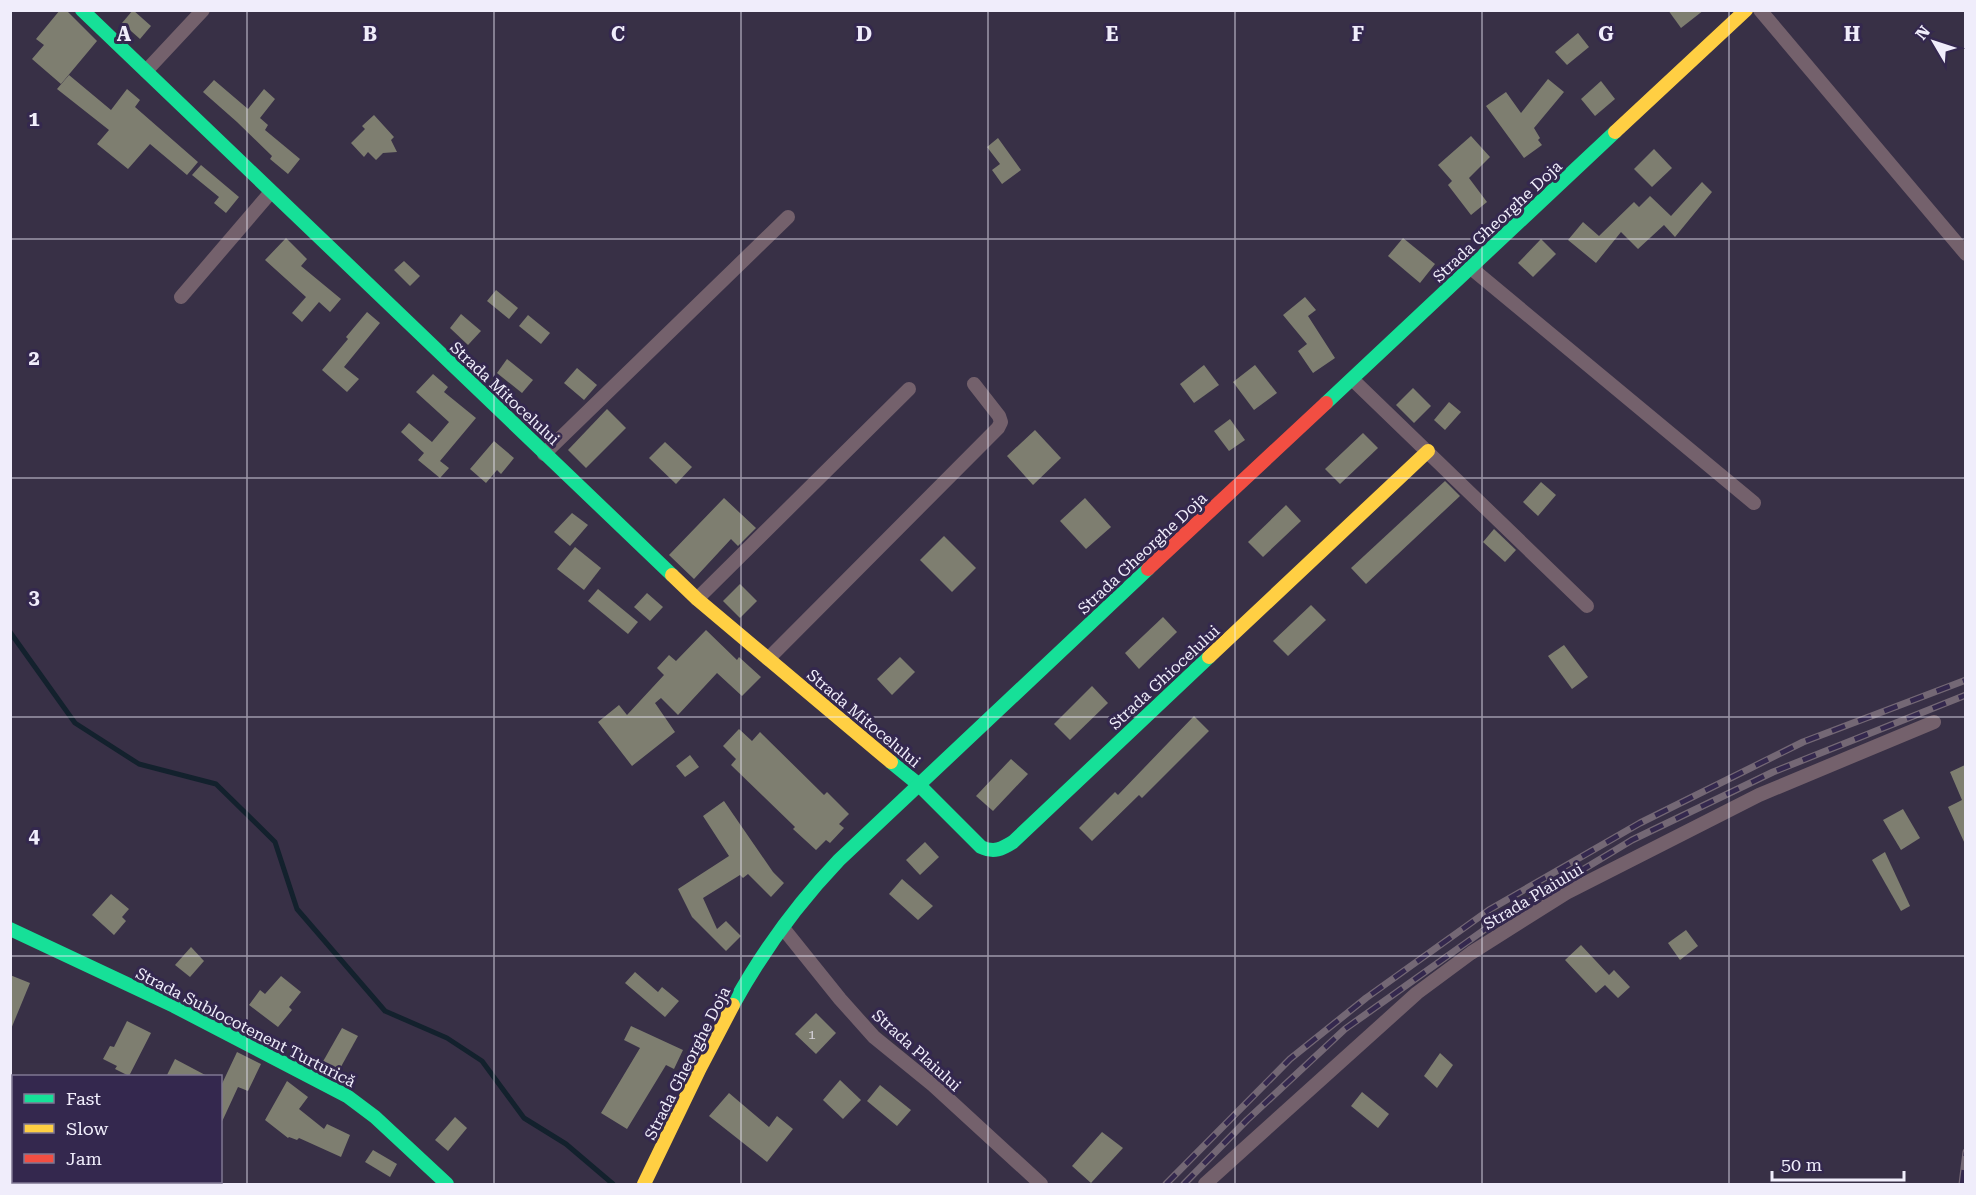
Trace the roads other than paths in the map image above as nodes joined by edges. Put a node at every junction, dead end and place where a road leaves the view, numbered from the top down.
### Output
1 (82, 10) edge
2 (203, 10) edge
3 (1746, 10) edge
4 (1760, 10) edge
5 (146, 71) junction
6 (271, 192) junction
7 (788, 217) dead end
8 (1965, 254) edge
9 (1471, 268) junction
10 (181, 297) dead end
11 (1352, 378) junction
12 (974, 384) dead end
13 (909, 389) dead end
14 (1428, 451) junction
15 (544, 454) junction
16 (1754, 503) dead end
17 (697, 599) junction
18 (1587, 606) dead end
19 (768, 659) junction
20 (1934, 722) dead end
21 (918, 784) junction
22 (783, 928) junction
23 (10, 929) edge
24 (447, 1185) edge
25 (644, 1185) edge
26 (1041, 1185) edge
27 (1205, 1185) edge

1 - 5 street, Strada Mitocelului
2 - 5 street
3 - 9 street, Strada Gheorghe Doja
4 - 8 street
5 - 6 street, Strada Mitocelului
6 - 10 street
6 - 15 street, Strada Mitocelului
7 - 15 street
9 - 11 street, Strada Gheorghe Doja
9 - 16 street
11 - 14 street
11 - 21 street, Strada Gheorghe Doja
12 - 19 street
13 - 17 street
14 - 18 street
14 - 21 street, Strada Ghiocelului
15 - 17 street, Strada Mitocelului
17 - 19 street, Strada Mitocelului
19 - 21 street, Strada Mitocelului
20 - 27 street, Strada Plaiului
21 - 22 street, Strada Gheorghe Doja
22 - 25 street, Strada Gheorghe Doja
22 - 26 street, Strada Plaiului
23 - 24 street, Strada Sublocotenent Turturică

